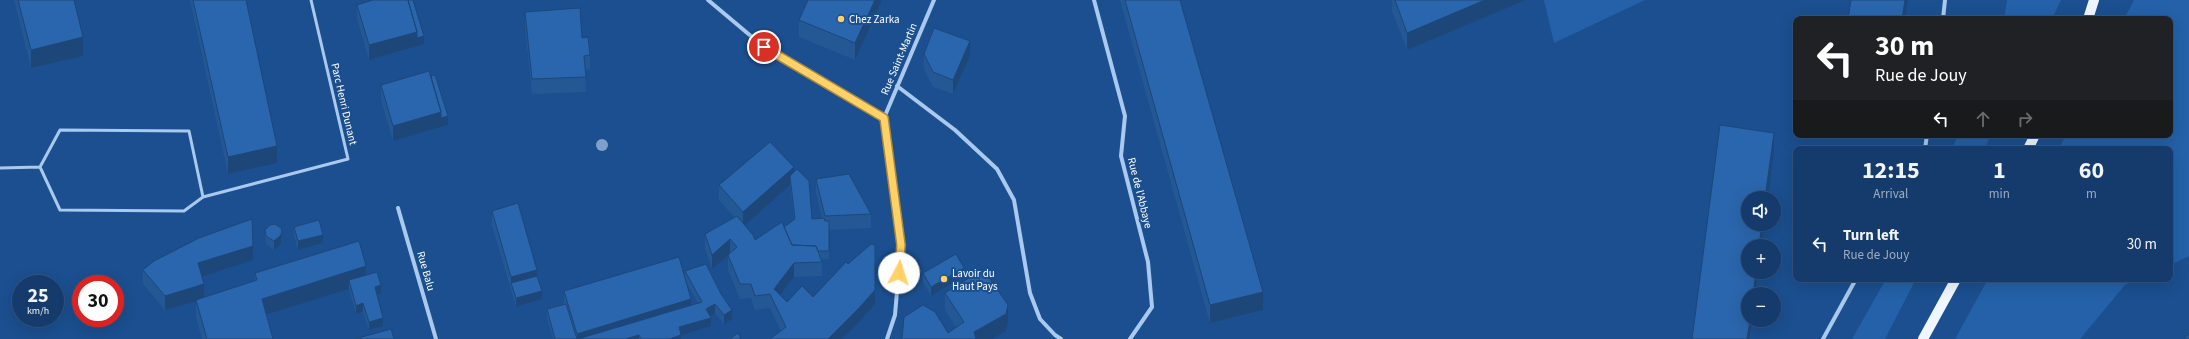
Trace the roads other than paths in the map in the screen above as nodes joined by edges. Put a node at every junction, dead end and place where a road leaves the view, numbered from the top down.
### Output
1 (311, 0) edge
2 (708, 0) edge
3 (934, 0) edge
4 (1094, 0) edge
5 (1945, 0) edge
6 (2094, 0) edge
7 (1942, 16) edge
8 (2089, 16) edge
9 (898, 86) junction
10 (884, 118) junction
11 (40, 167) junction
12 (0, 168) edge
13 (203, 198) junction
14 (398, 208) dead end
15 (1854, 282) edge
16 (1954, 282) edge
17 (436, 339) edge
18 (887, 339) edge
19 (1061, 339) edge
20 (1130, 339) edge
21 (1823, 339) edge
22 (1923, 339) edge

1 - 13 lane, Parc Henri Dunant
2 - 10 street
3 - 9 street, Rue Saint-Martin
4 - 20 street, Rue de l'Abbaye
5 - 7 street
6 - 8 main road
9 - 10 street, Rue Saint-Martin
9 - 19 street
10 - 18 street
11 - 12 lane
11 - 13 lane, Parc Henri Dunant
11 - 13 lane
14 - 17 street, Rue Balu
15 - 21 street
16 - 22 main road

